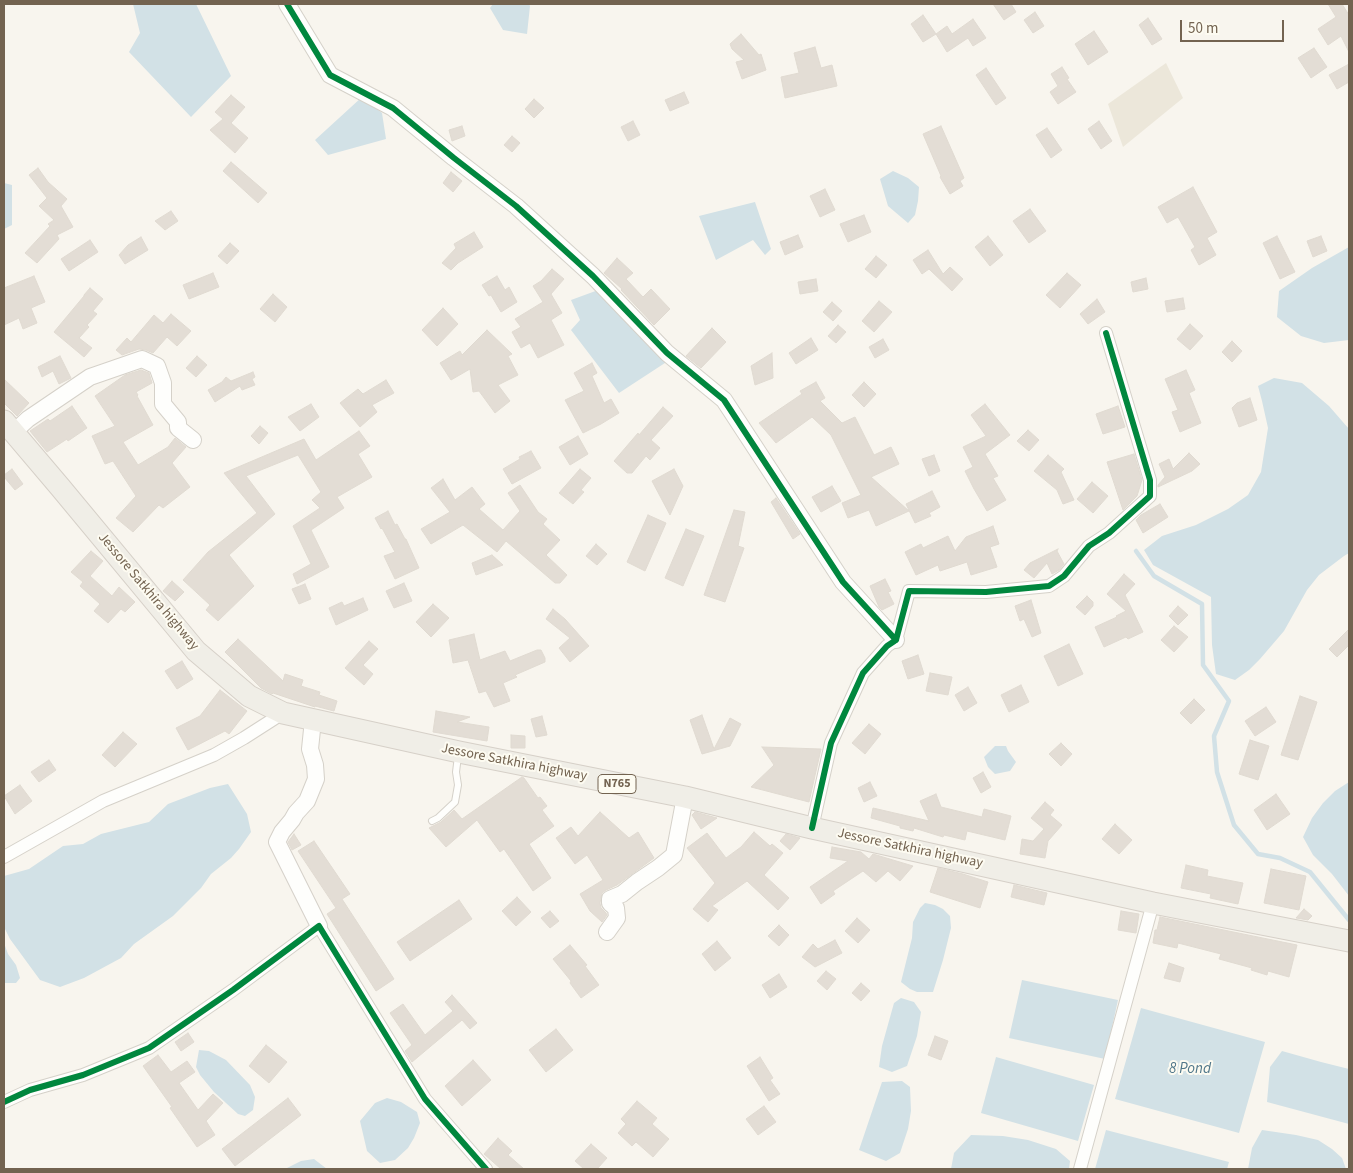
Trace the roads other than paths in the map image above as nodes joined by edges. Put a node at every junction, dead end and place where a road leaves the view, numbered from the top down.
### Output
1 (288, 4) edge
2 (1106, 333) dead end
3 (9, 427) edge
4 (194, 440) dead end
5 (896, 640) junction
6 (283, 713) junction
7 (313, 720) junction
8 (459, 752) junction
9 (685, 797) junction
10 (432, 821) dead end
11 (812, 828) junction
12 (4, 857) edge
13 (1153, 903) junction
14 (319, 926) junction
15 (607, 932) dead end
16 (1349, 941) edge
17 (4, 1102) edge
18 (486, 1169) edge
19 (1080, 1169) edge

1 - 5 street
2 - 5 street
3 - 4 street
3 - 6 highway, Jessore Satkhira highway / N765
5 - 11 street
6 - 7 highway, Jessore Satkhira highway / N765
6 - 12 street
7 - 8 highway, Jessore Satkhira highway / N765
7 - 14 street
8 - 9 highway, Jessore Satkhira highway / N765
8 - 10 lane
9 - 11 highway, Jessore Satkhira highway / N765
9 - 15 street
11 - 13 highway, Jessore Satkhira highway / N765
13 - 16 highway, Jessore Satkhira highway / N765
13 - 19 street
14 - 17 street
14 - 18 street

